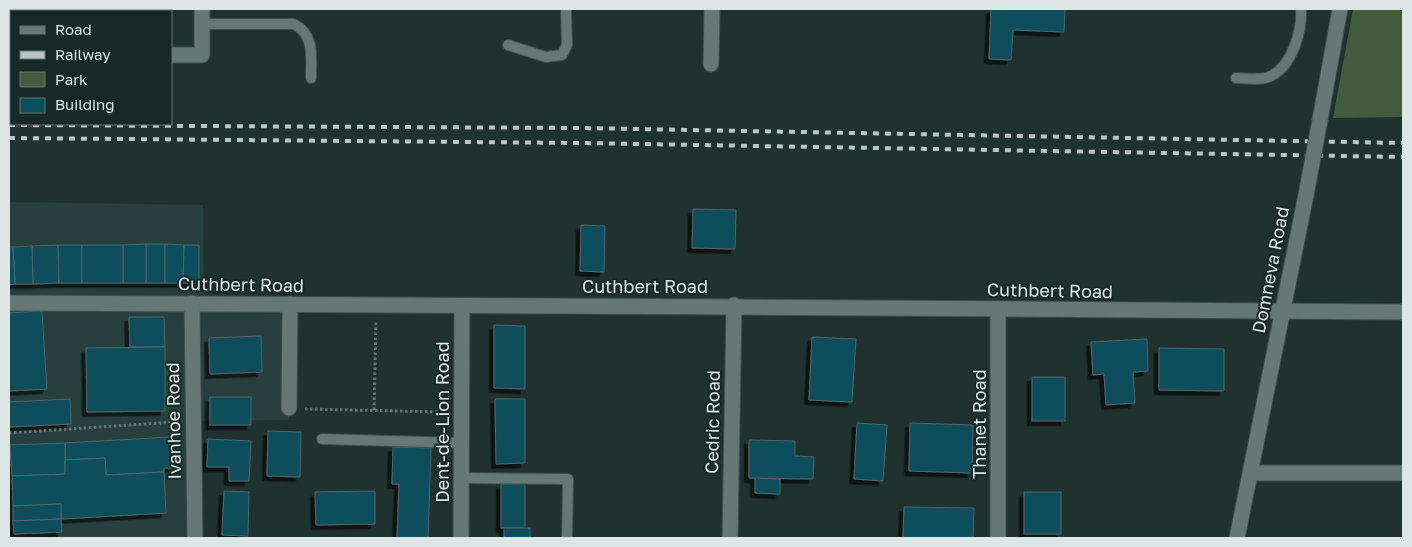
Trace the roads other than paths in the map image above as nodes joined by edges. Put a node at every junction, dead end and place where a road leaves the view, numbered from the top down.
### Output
1 (202, 9) edge
2 (566, 9) edge
3 (712, 9) edge
4 (1301, 9) edge
5 (1340, 9) edge
6 (202, 24) junction
7 (508, 45) dead end
8 (172, 55) edge
9 (711, 64) dead end
10 (311, 78) dead end
11 (1236, 78) dead end
12 (9, 303) edge
13 (192, 303) junction
14 (290, 304) junction
15 (734, 305) junction
16 (462, 306) junction
17 (998, 309) junction
18 (1282, 312) junction
19 (1403, 312) edge
20 (290, 408) road end
21 (322, 439) dead end
22 (461, 443) junction
23 (1251, 473) junction
24 (1403, 474) edge
25 (461, 478) junction
26 (195, 538) edge
27 (461, 538) edge
28 (567, 538) edge
29 (730, 538) edge
30 (998, 538) edge
31 (1237, 538) edge

1 - 6 street
2 - 7 lane
3 - 9 street
4 - 11 lane
5 - 18 street, Domneva Road, bridge
6 - 8 street
6 - 10 lane
12 - 13 street, Cuthbert Road
13 - 14 street, Cuthbert Road
13 - 26 street, Ivanhoe Road
14 - 16 street, Cuthbert Road
14 - 20 street
15 - 16 street, Cuthbert Road
15 - 17 street, Cuthbert Road
15 - 29 street, Cedric Road
16 - 22 street, Dent-de-Lion Road
17 - 18 street, Cuthbert Road
17 - 30 street, Thanet Road
18 - 19 street, Cuthbert Road
18 - 23 street, Domneva Road
21 - 22 lane
22 - 25 street, Dent-de-Lion Road
23 - 24 street
23 - 31 street, Domneva Road
25 - 27 street, Dent-de-Lion Road
25 - 28 lane

